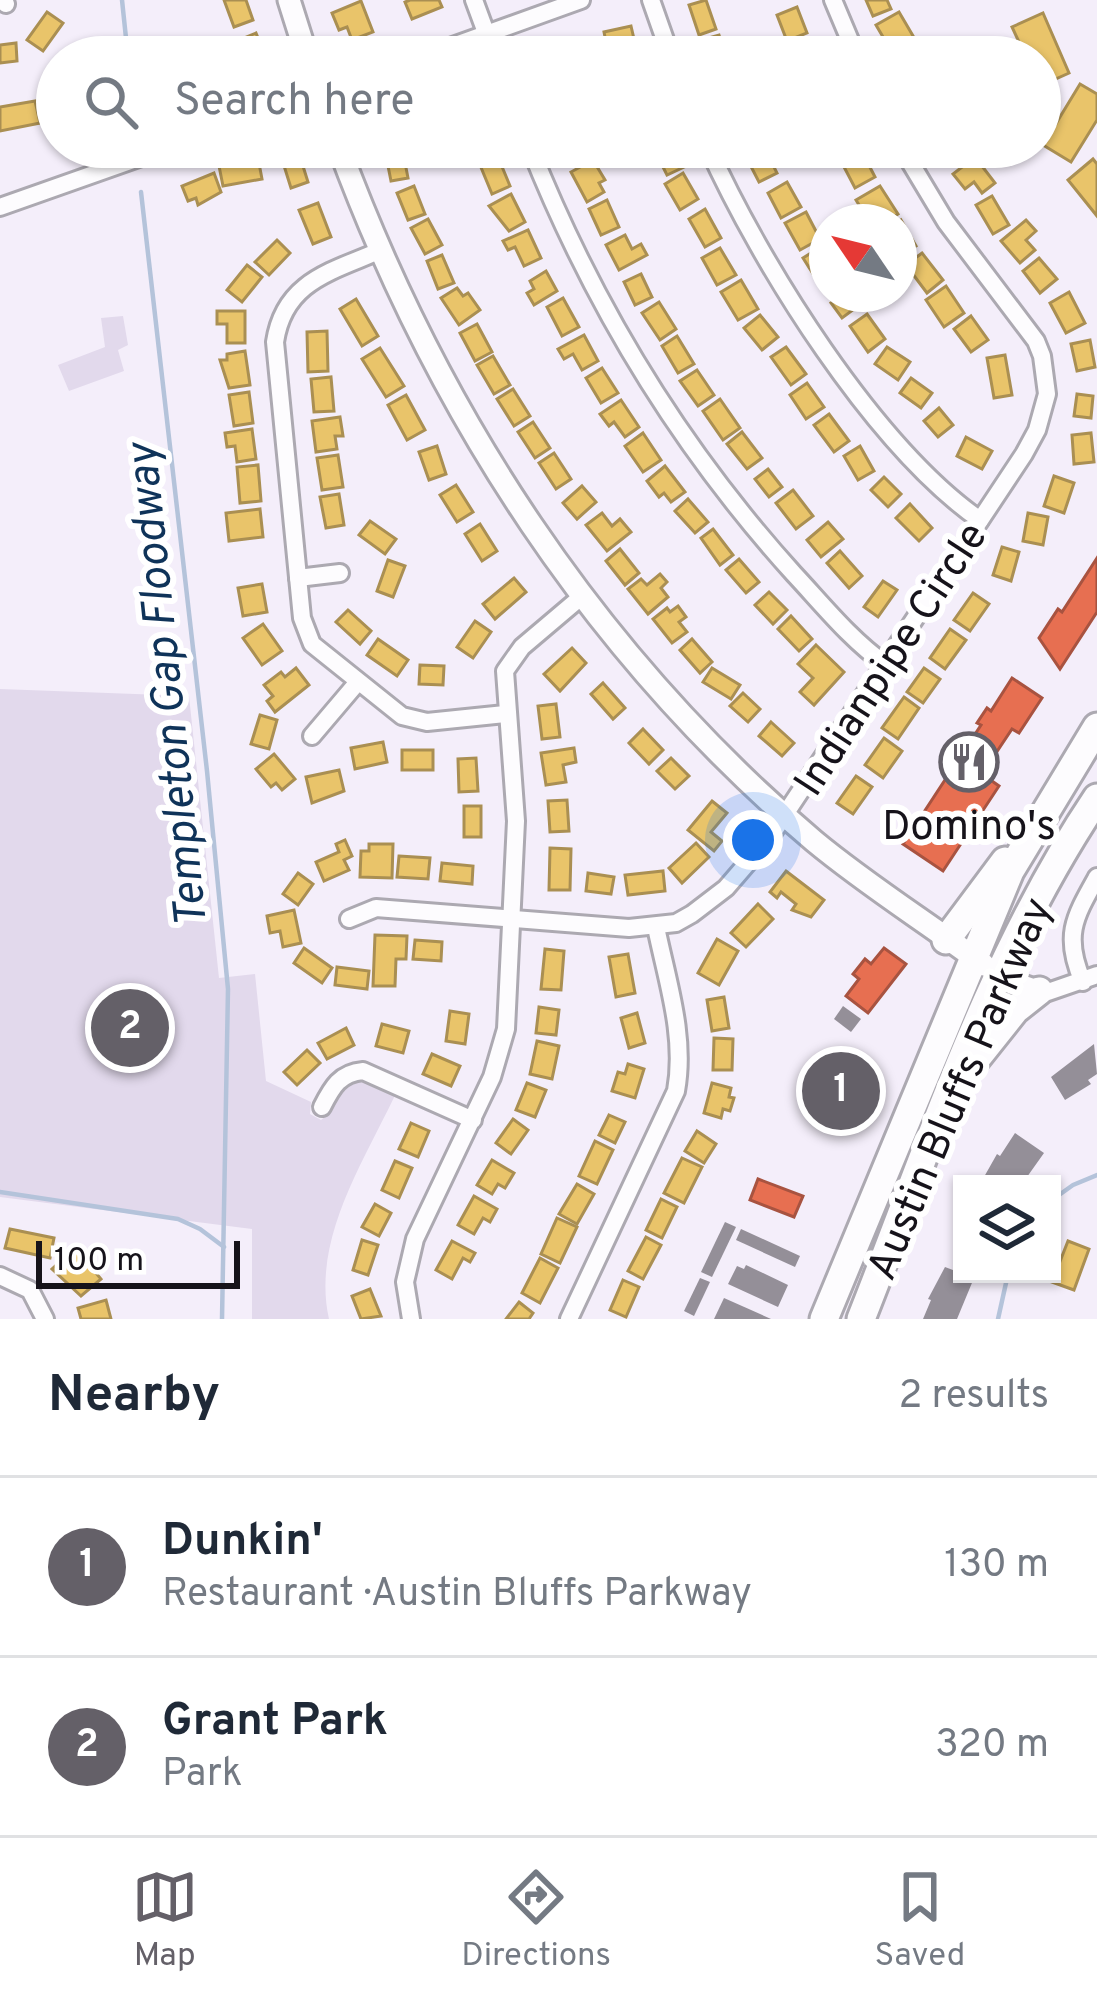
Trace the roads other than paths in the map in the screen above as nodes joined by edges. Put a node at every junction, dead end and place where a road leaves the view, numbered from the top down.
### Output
1 (289, 0) edge
2 (474, 0) edge
3 (581, 0) edge
4 (651, 0) edge
5 (833, 0) edge
6 (486, 34) junction
7 (300, 36) edge
8 (480, 36) edge
9 (664, 36) edge
10 (848, 36) edge
11 (111, 168) edge
12 (347, 168) edge
13 (539, 168) edge
14 (720, 168) edge
15 (914, 168) edge
16 (40, 169) dead end
17 (47, 191) junction
18 (0, 207) edge
19 (379, 251) junction
20 (980, 520) junction
21 (340, 573) dead end
22 (298, 578) junction
23 (581, 597) junction
24 (885, 664) junction
25 (357, 683) junction
26 (505, 714) junction
27 (1097, 727) edge
28 (312, 736) dead end
29 (1097, 798) edge
30 (785, 815) junction
31 (1022, 848) junction
32 (1097, 877) edge
33 (511, 918) junction
34 (349, 919) dead end
35 (656, 927) junction
36 (946, 940) junction
37 (973, 957) junction
38 (998, 975) junction
39 (1090, 978) edge
40 (1040, 991) junction
41 (949, 1097) junction
42 (322, 1107) dead end
43 (473, 1120) junction
44 (0, 1276) edge
45 (46, 1319) edge
46 (411, 1319) edge
47 (569, 1319) edge
48 (824, 1319) edge
49 (861, 1319) edge

1 - 7 street
2 - 6 street
3 - 6 street
4 - 9 street
5 - 10 street
6 - 8 street
11 - 17 street
12 - 19 street
13 - 24 street
14 - 20 street
15 - 20 street, Indianpipe Circle
16 - 17 street
17 - 18 street
19 - 22 street
19 - 23 street
20 - 24 street, Indianpipe Circle
21 - 22 street
22 - 25 street
23 - 26 street
23 - 30 street
24 - 30 street, Indianpipe Circle
25 - 26 street
25 - 28 street
26 - 33 street
27 - 31 main road, Austin Bluffs Parkway
29 - 38 main road, Austin Bluffs Parkway
30 - 35 street, Indianpipe Circle
30 - 36 street
31 - 36 main road
31 - 37 main road, Austin Bluffs Parkway
32 - 39 street
33 - 34 street, Indianpipe Circle
33 - 35 street, Indianpipe Circle
33 - 43 street
35 - 47 street
36 - 37 street
37 - 38 street
37 - 48 main road, Austin Bluffs Parkway
38 - 40 street
38 - 41 main road, Austin Bluffs Parkway
39 - 40 street
40 - 41 main road
41 - 49 main road, Austin Bluffs Parkway
42 - 43 street
43 - 46 street
44 - 45 street

